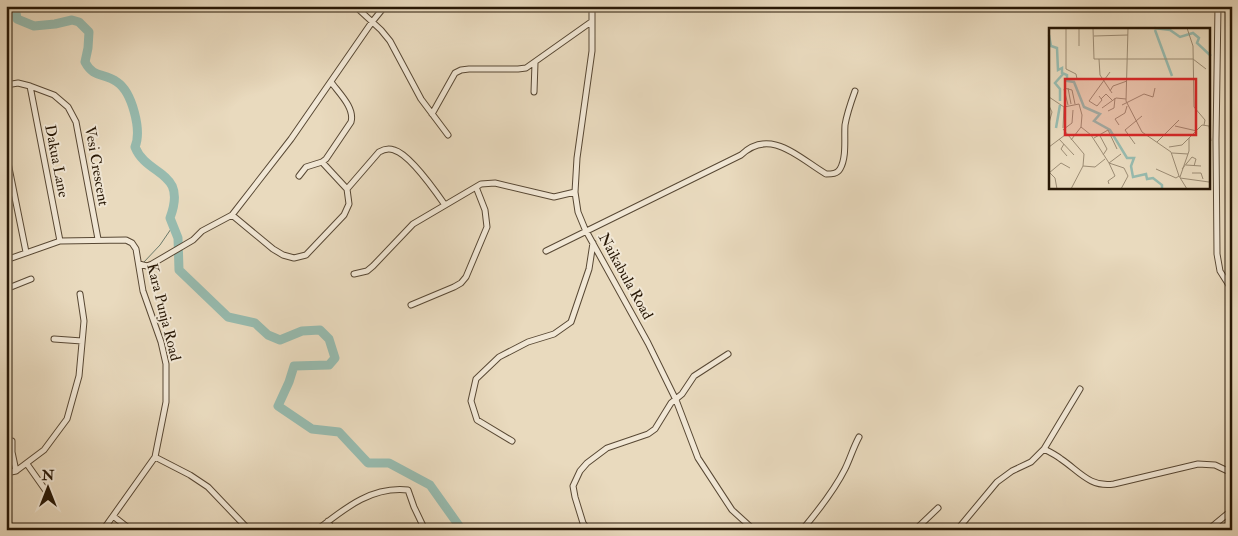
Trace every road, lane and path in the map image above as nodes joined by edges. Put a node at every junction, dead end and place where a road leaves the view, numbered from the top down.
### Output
1 (355, 6) edge
2 (385, 6) edge
3 (592, 6) edge
4 (1218, 6) edge
5 (372, 22) junction
6 (591, 22) junction
7 (535, 63) junction
8 (331, 82) junction
9 (6, 85) edge
10 (30, 86) junction
11 (855, 91) dead end
12 (534, 92) dead end
13 (432, 114) junction
14 (448, 135) dead end
15 (6, 153) edge
16 (322, 162) junction
17 (299, 176) dead end
18 (476, 187) junction
19 (347, 189) junction
20 (575, 192) junction
21 (445, 205) junction
22 (232, 215) junction
23 (587, 231) junction
24 (98, 239) junction
25 (60, 241) junction
26 (593, 242) junction
27 (546, 251) dead end
28 (26, 252) junction
29 (6, 260) edge
30 (139, 264) junction
31 (354, 274) dead end
32 (31, 279) dead end
33 (6, 289) edge
34 (1232, 290) edge
35 (80, 294) dead end
36 (411, 305) dead end
37 (54, 339) dead end
38 (82, 341) junction
39 (728, 354) dead end
40 (1080, 389) dead end
41 (676, 400) junction
42 (859, 437) dead end
43 (12, 441) dead end
44 (512, 441) dead end
45 (1044, 449) junction
46 (155, 457) junction
47 (27, 464) junction
48 (16, 471) junction
49 (6, 472) edge
50 (1232, 473) edge
51 (51, 498) dead end
52 (938, 508) dead end
53 (1232, 510) edge
54 (112, 516) junction
55 (328, 522) junction
56 (102, 530) edge
57 (131, 530) edge
58 (249, 530) edge
59 (317, 530) edge
60 (332, 530) edge
61 (426, 530) edge
62 (588, 530) edge
63 (754, 530) edge
64 (802, 530) edge
65 (915, 530) edge
66 (957, 530) edge
67 (1208, 530) edge

1 - 5 street
2 - 5 street
3 - 6 street, Naikabula Road
4 - 34 street
5 - 8 street
5 - 13 street
6 - 7 street
6 - 20 street, Naikabula Road
7 - 12 street
7 - 13 street
8 - 16 street
8 - 22 street
9 - 10 street, Vesi Crescent
10 - 24 street, Vesi Crescent
10 - 25 street, Dakua Lane
11 - 23 street
13 - 14 street
15 - 28 street
16 - 17 street
16 - 19 street
18 - 20 street
18 - 21 street
18 - 36 street
19 - 21 street
19 - 22 street
20 - 23 street, Naikabula Road
21 - 31 street
22 - 30 street
23 - 26 street, Naikabula Road
23 - 27 street
24 - 25 street, Kara Punja Road
24 - 30 street, Kara Punja Road
25 - 28 street, Kara Punja Road
26 - 41 street, Naikabula Road
26 - 44 street
28 - 29 street, Kara Punja Road
30 - 46 street, Kara Punja Road
32 - 33 street
35 - 38 street
37 - 38 street
38 - 47 street
39 - 41 street
40 - 45 street
41 - 62 street
41 - 63 street, Naikabula Road
42 - 64 street
43 - 48 street
45 - 50 street
45 - 66 street
46 - 54 street, Kara Punja Road
46 - 58 street
47 - 48 street
47 - 51 street
48 - 49 street
52 - 65 street
53 - 67 street
54 - 56 street, Kara Punja Road
54 - 57 street
55 - 59 street
55 - 60 street
55 - 61 street

